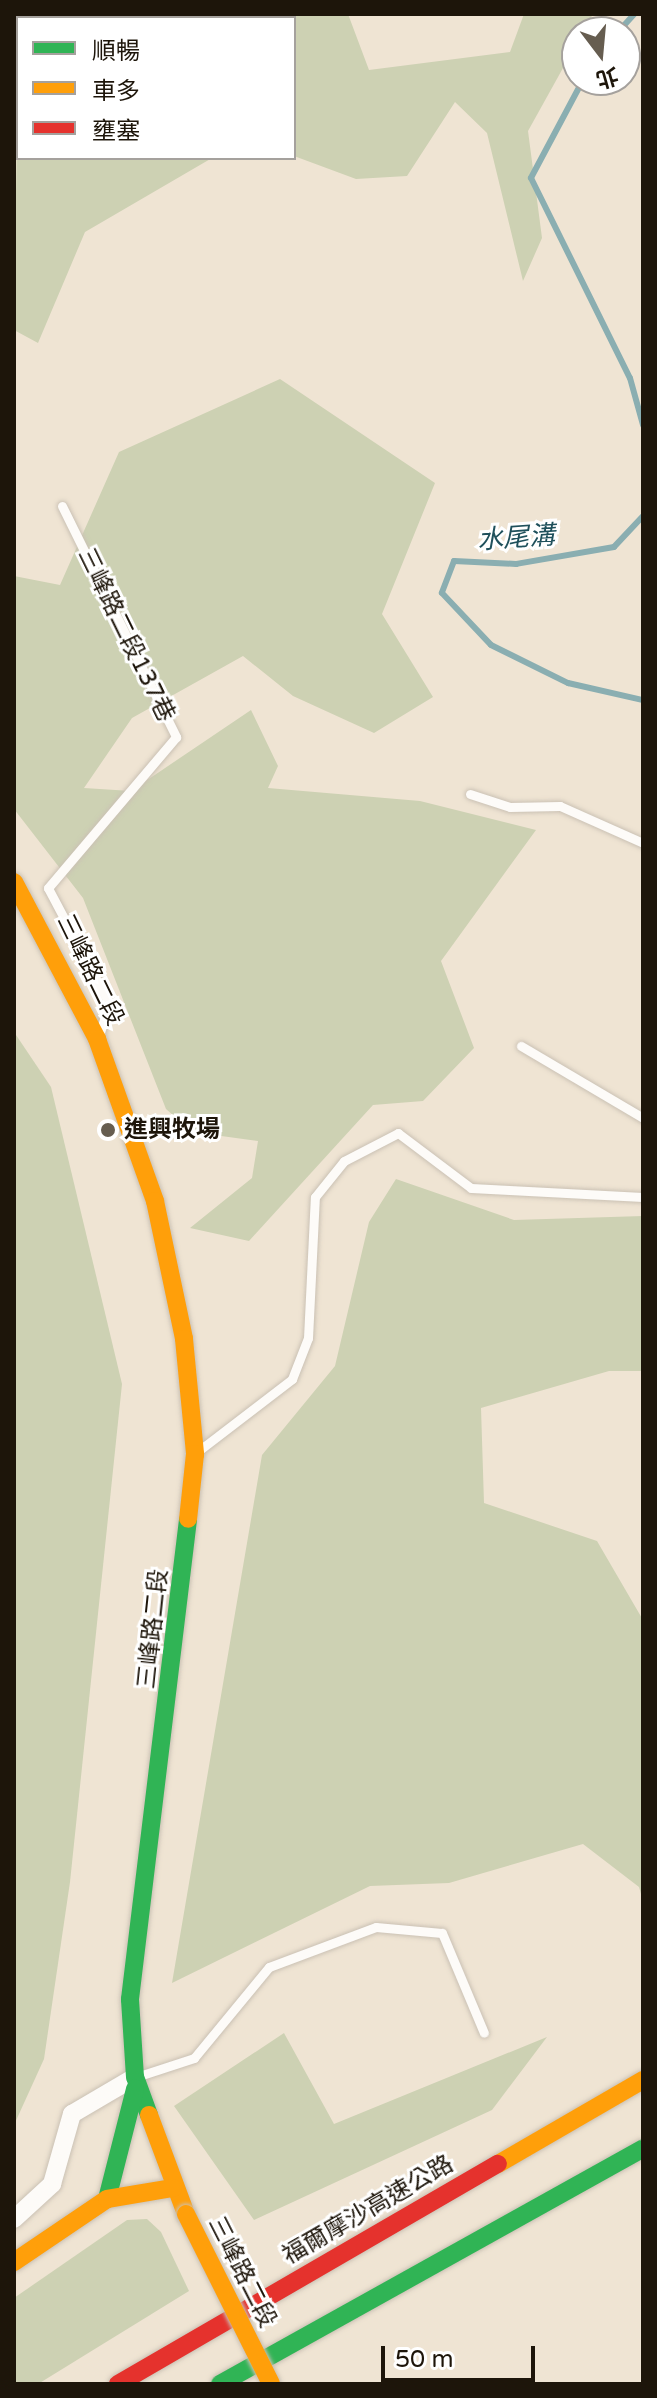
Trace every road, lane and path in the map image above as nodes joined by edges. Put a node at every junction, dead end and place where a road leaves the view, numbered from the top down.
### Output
1 (62, 506) dead end
2 (470, 794) dead end
3 (643, 843) edge
4 (14, 882) edge
5 (97, 1039) junction
6 (521, 1046) dead end
7 (643, 1118) edge
8 (643, 1197) edge
9 (195, 1454) junction
10 (484, 2033) dead end
11 (135, 2077) junction
12 (643, 2080) edge
13 (643, 2149) edge
14 (173, 2188) junction
15 (107, 2199) junction
16 (14, 2219) edge
17 (14, 2262) edge
18 (118, 2384) edge
19 (220, 2384) edge
20 (271, 2384) edge

1 - 5 lane, 三峰路二段137巷
2 - 3 lane
4 - 5 main road, 三峰路二段
5 - 9 main road, 三峰路二段
6 - 7 lane
8 - 9 lane
9 - 11 main road, 三峰路二段
10 - 11 lane
11 - 14 main road, 三峰路二段
11 - 15 main road
11 - 16 street
12 - 18 main road, 福爾摩沙高速公路
13 - 19 main road
14 - 15 main road
14 - 20 main road, 三峰路二段, bridge
15 - 17 main road

